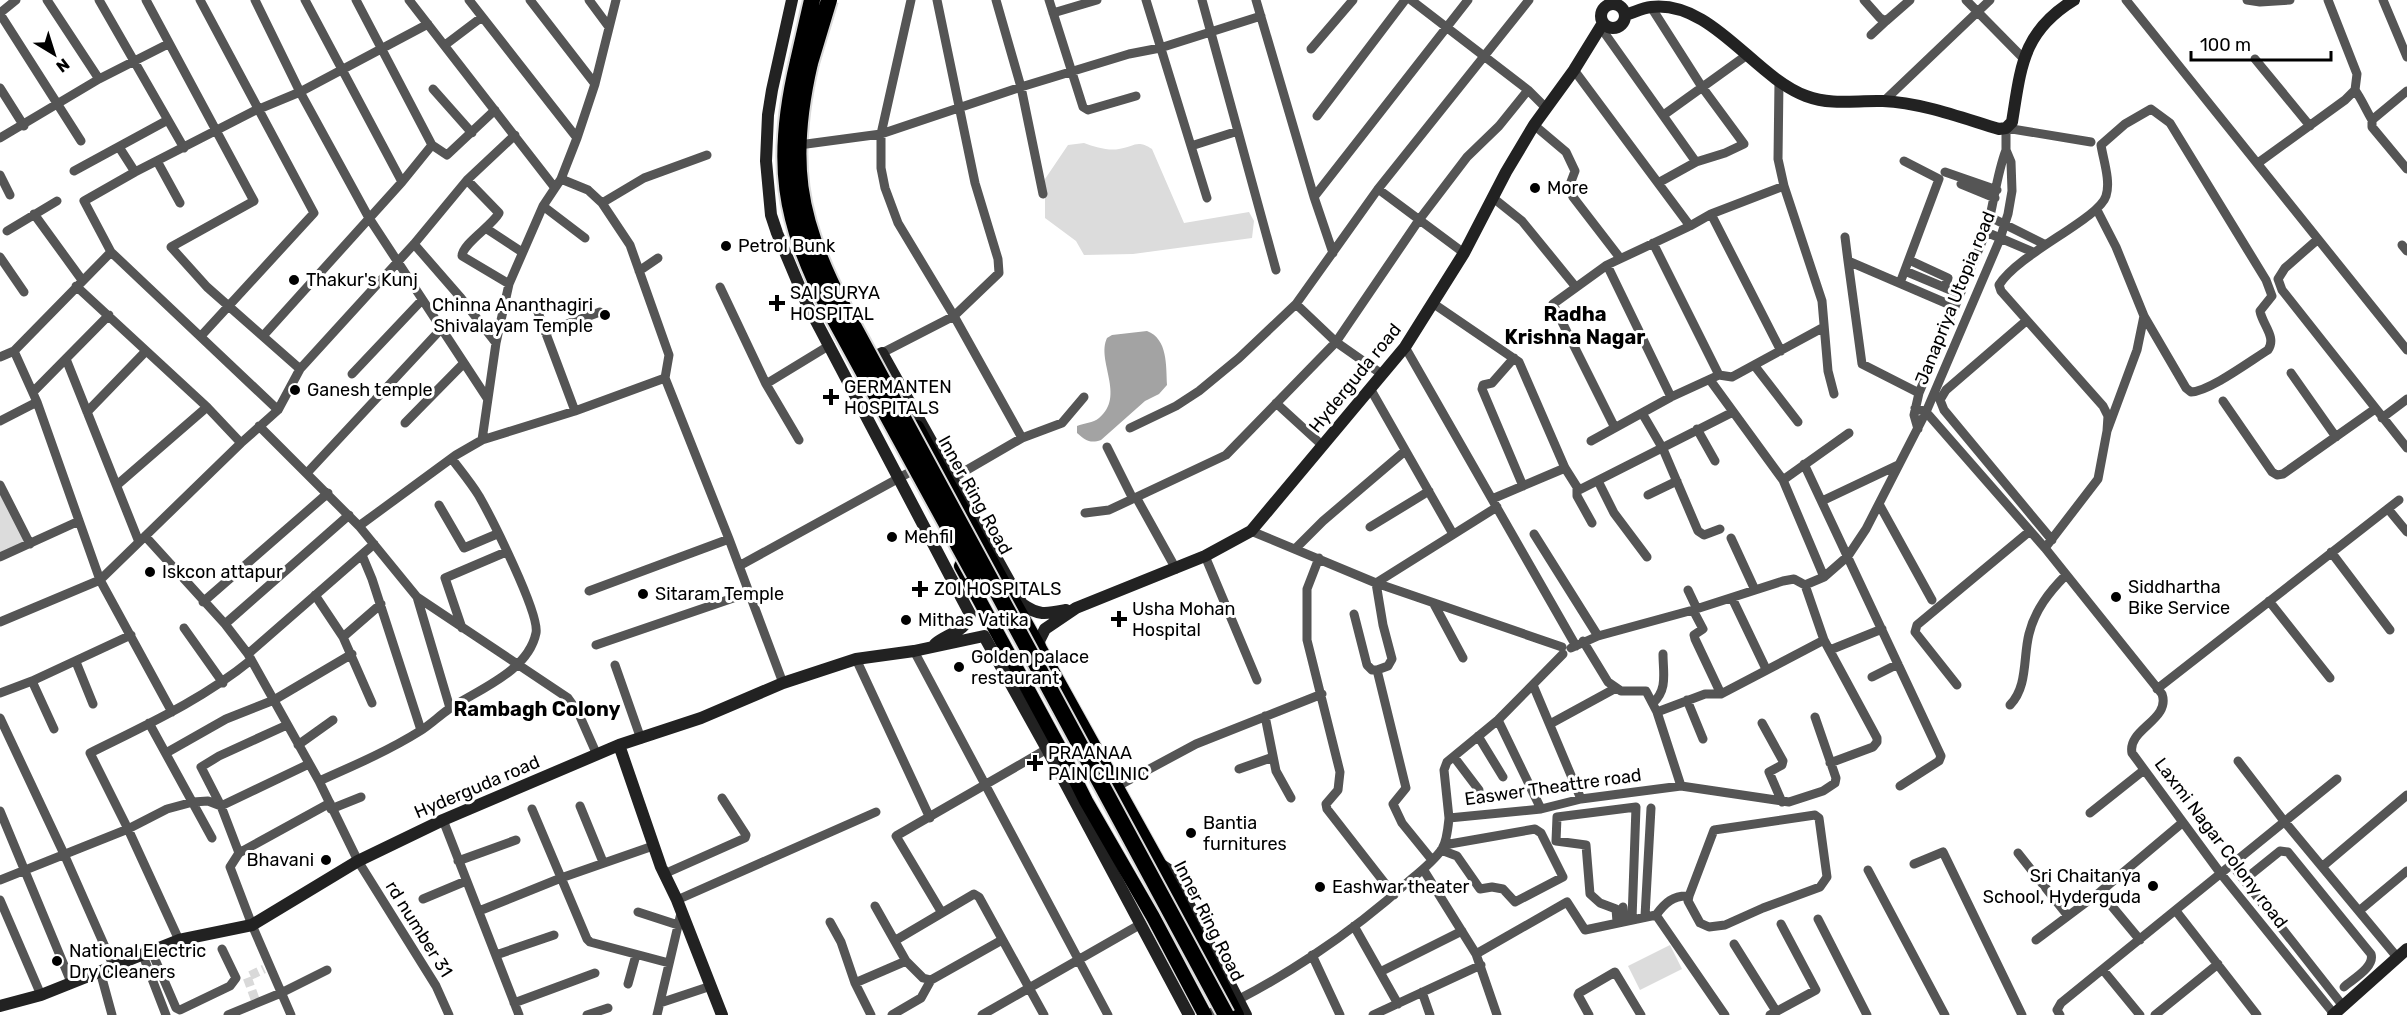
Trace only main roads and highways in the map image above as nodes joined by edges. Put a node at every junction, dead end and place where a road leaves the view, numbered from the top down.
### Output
1 (809, 0) edge
2 (826, 0) edge
3 (803, 61) junction
4 (1233, 1009) edge
5 (1206, 1015) edge
6 (1214, 1015) edge

1 - 3 highway, bridge
2 - 3 highway, bridge
3 - 4 main road, Inner Ring Road
3 - 4 highway, bridge
3 - 5 main road
3 - 6 highway, bridge

